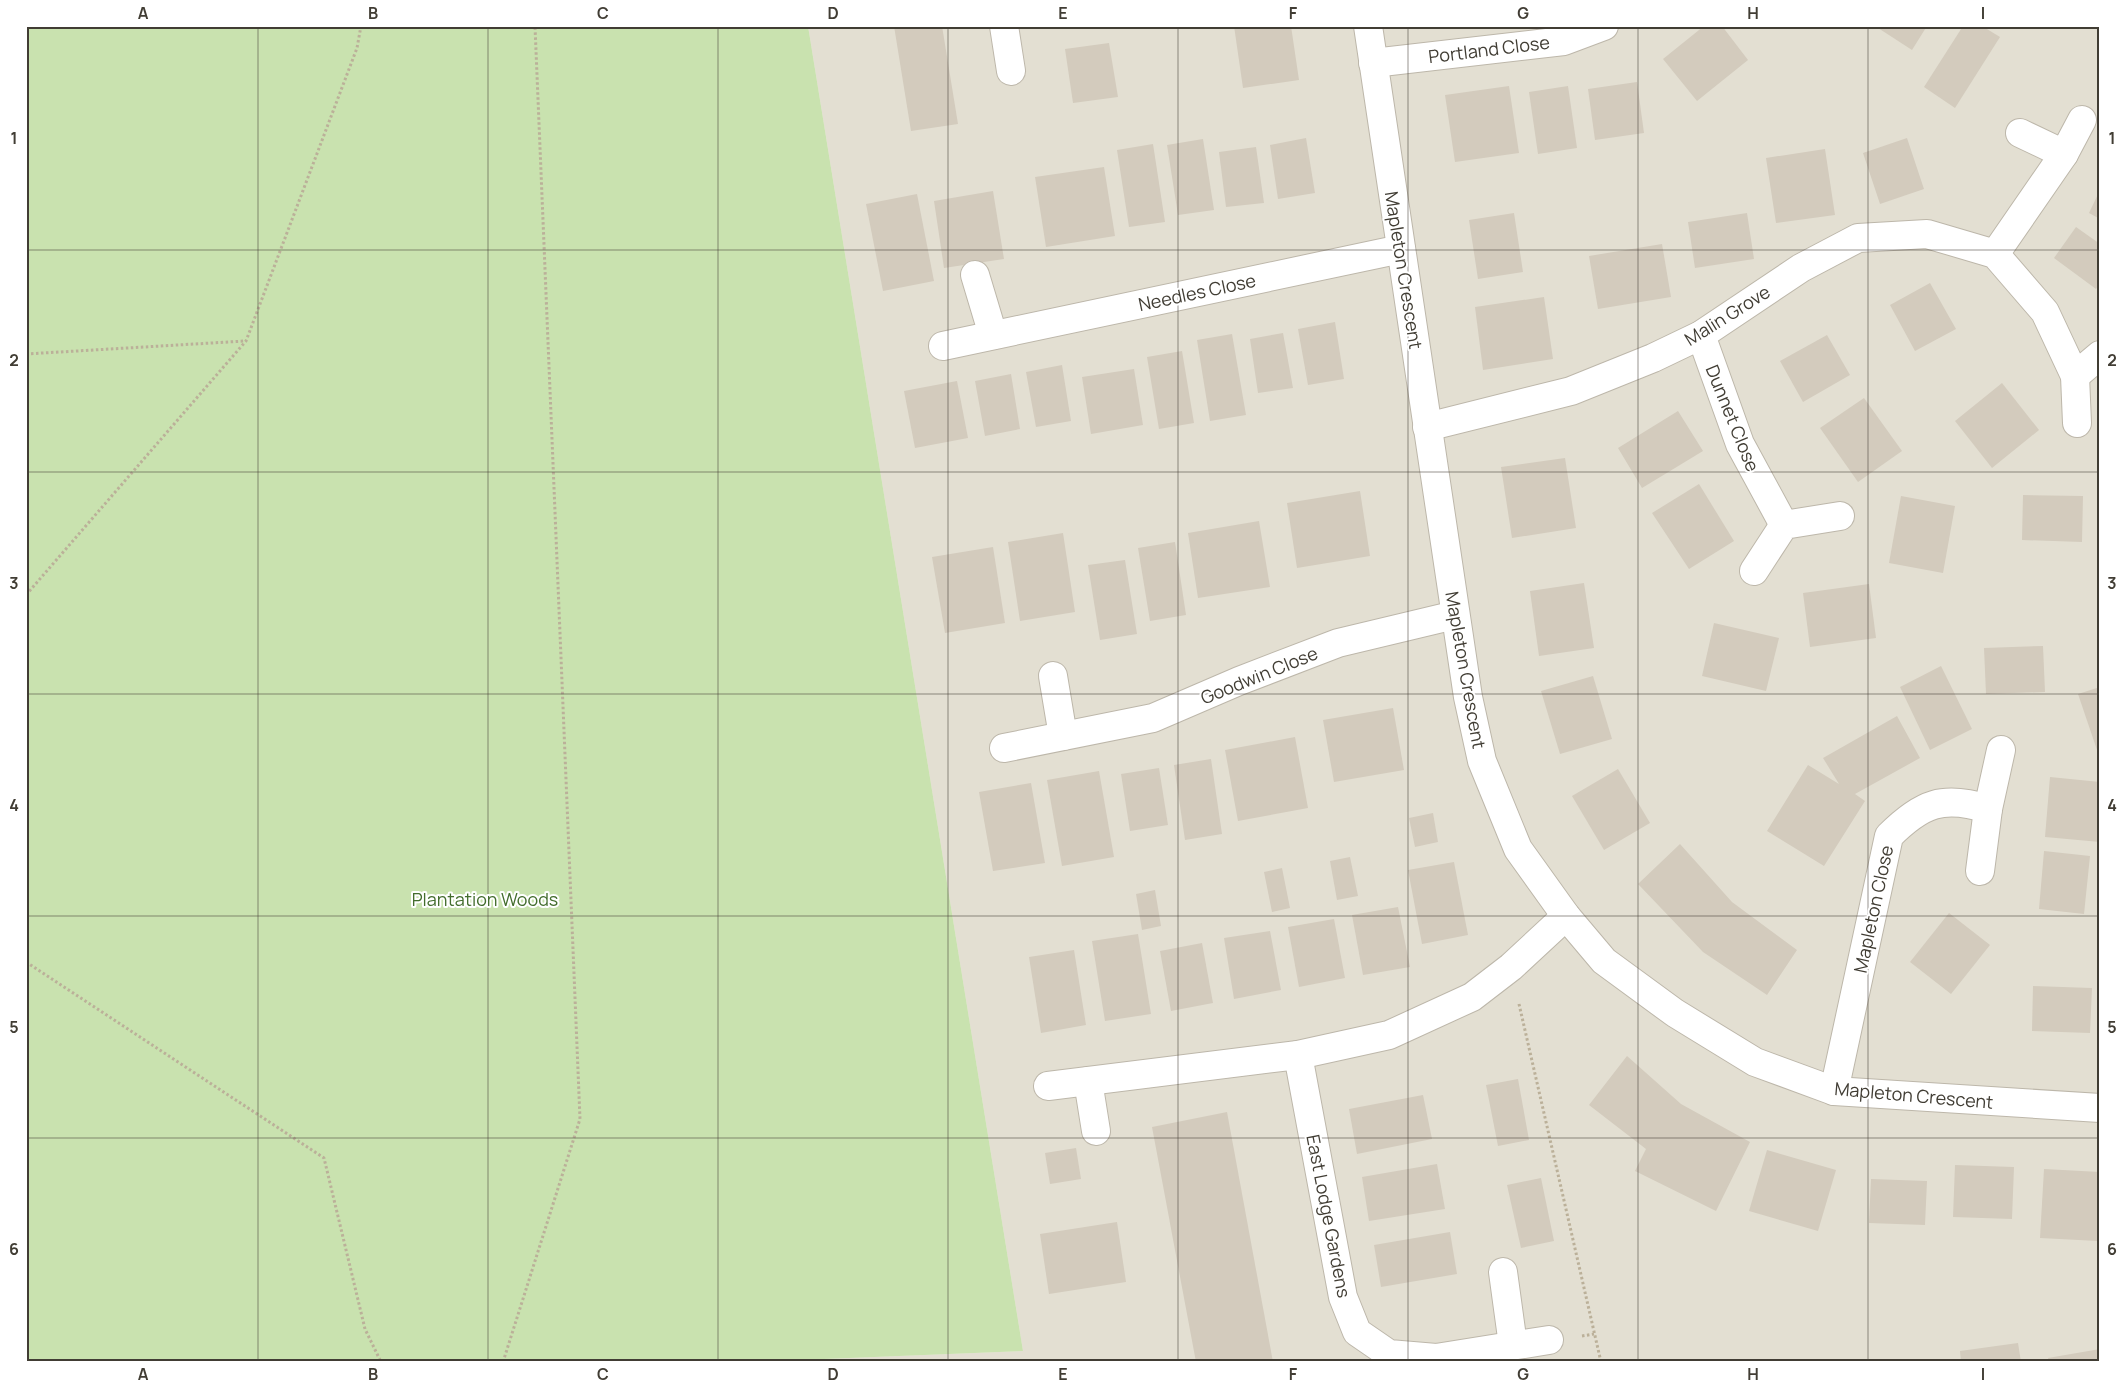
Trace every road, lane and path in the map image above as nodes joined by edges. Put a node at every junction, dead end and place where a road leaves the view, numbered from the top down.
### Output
1 (361, 26) edge
2 (535, 26) edge
3 (1004, 26) edge
4 (1368, 26) edge
5 (1604, 26) edge
6 (1373, 63) junction
7 (1011, 71) dead end
8 (2082, 120) dead end
9 (2020, 133) dead end
10 (2064, 154) junction
11 (1400, 249) junction
12 (1995, 254) junction
13 (975, 276) dead end
14 (993, 335) junction
15 (1701, 336) junction
16 (246, 341) junction
17 (943, 346) dead end
18 (26, 354) edge
19 (2100, 355) edge
20 (2075, 376) junction
21 (2076, 423) dead end
22 (1427, 427) junction
23 (1840, 516) dead end
24 (1784, 524) junction
25 (1754, 571) dead end
26 (26, 596) edge
27 (1455, 615) junction
28 (1053, 676) dead end
29 (1063, 736) junction
30 (1004, 748) dead end
31 (2001, 750) dead end
32 (1988, 810) junction
33 (1980, 871) dead end
34 (1566, 916) junction
35 (26, 962) edge
36 (1511, 967) junction
37 (1298, 1055) junction
38 (1088, 1081) junction
39 (1048, 1086) dead end
40 (1834, 1091) junction
41 (2100, 1108) edge
42 (1096, 1131) dead end
43 (1502, 1272) dead end
44 (1549, 1340) dead end
45 (1514, 1346) junction
46 (381, 1362) edge
47 (503, 1362) edge
48 (1601, 1362) edge

1 - 16 path
2 - 47 path
3 - 7 street
4 - 6 street, Mapleton Crescent
5 - 6 street, Portland Close
6 - 11 street, Mapleton Crescent
8 - 10 street
9 - 10 street
10 - 12 street
11 - 14 street, Needles Close
11 - 22 street, Mapleton Crescent
12 - 15 street, Malin Grove
12 - 20 street
13 - 14 street
14 - 17 street, Needles Close
15 - 22 street, Malin Grove
15 - 24 street, Dunnet Close
16 - 18 path
16 - 26 path
19 - 20 street
20 - 21 street
22 - 27 street, Mapleton Crescent
23 - 24 street
24 - 25 street
27 - 29 street, Goodwin Close
27 - 34 street, Mapleton Crescent
28 - 29 street
29 - 30 street, Goodwin Close
31 - 32 street
32 - 33 street
32 - 40 street, Mapleton Close
34 - 36 street
34 - 40 street, Mapleton Crescent
35 - 46 path
36 - 37 street
36 - 48 path
37 - 38 street
37 - 45 street, East Lodge Gardens
38 - 39 street
38 - 42 street
40 - 41 street, Mapleton Crescent
43 - 45 street
44 - 45 street, East Lodge Gardens

